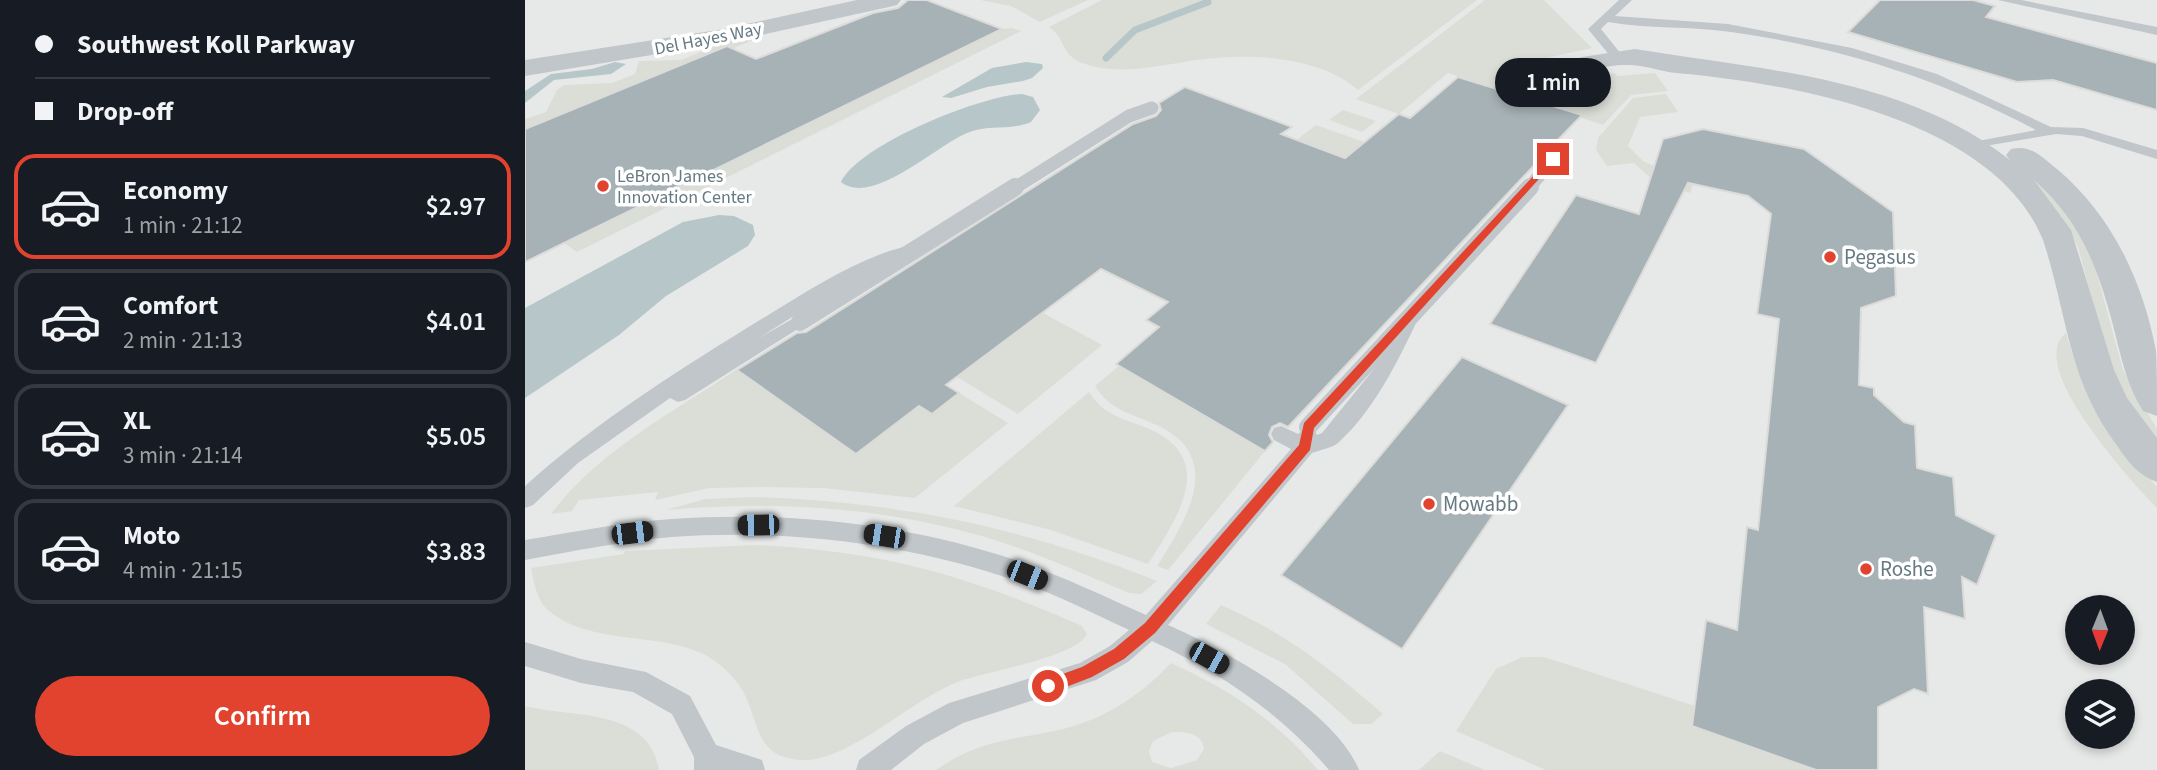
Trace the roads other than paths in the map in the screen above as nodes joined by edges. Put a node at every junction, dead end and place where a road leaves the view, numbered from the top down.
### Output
1 (889, 0) edge
2 (1626, 0) edge
3 (2004, 0) edge
4 (1605, 18) junction
5 (2157, 31) edge
6 (1627, 58) junction
7 (525, 68) edge
8 (1532, 82) dead end
9 (2047, 130) junction
10 (1985, 143) junction
11 (1547, 152) dead end
12 (2157, 155) edge
13 (1041, 175) junction
14 (1007, 190) junction
15 (1476, 236) junction
16 (800, 322) joint
17 (2157, 401) edge
18 (631, 418) junction
19 (1281, 434) dead end
20 (1307, 437) junction
21 (2157, 465) edge
22 (525, 499) edge
23 (525, 550) edge
24 (1150, 628) junction
25 (525, 654) edge
26 (707, 762) edge
27 (866, 769) edge
28 (752, 770) edge
29 (1346, 770) edge

1 - 7 street, Del Hayes Way
2 - 4 lane
3 - 5 lane
4 - 6 lane
4 - 9 lane
6 - 8 street
6 - 10 street
9 - 10 lane
9 - 12 lane
10 - 17 street
10 - 21 street
11 - 15 lane
13 - 14 lane
13 - 14 lane, bridge
13 - 16 lane, bridge
14 - 18 lane
15 - 20 lane, bridge
15 - 20 lane
16 - 18 lane
18 - 22 lane
19 - 20 lane
20 - 24 lane
23 - 24 lane
24 - 27 lane
24 - 29 lane
25 - 26 lane
26 - 28 lane

